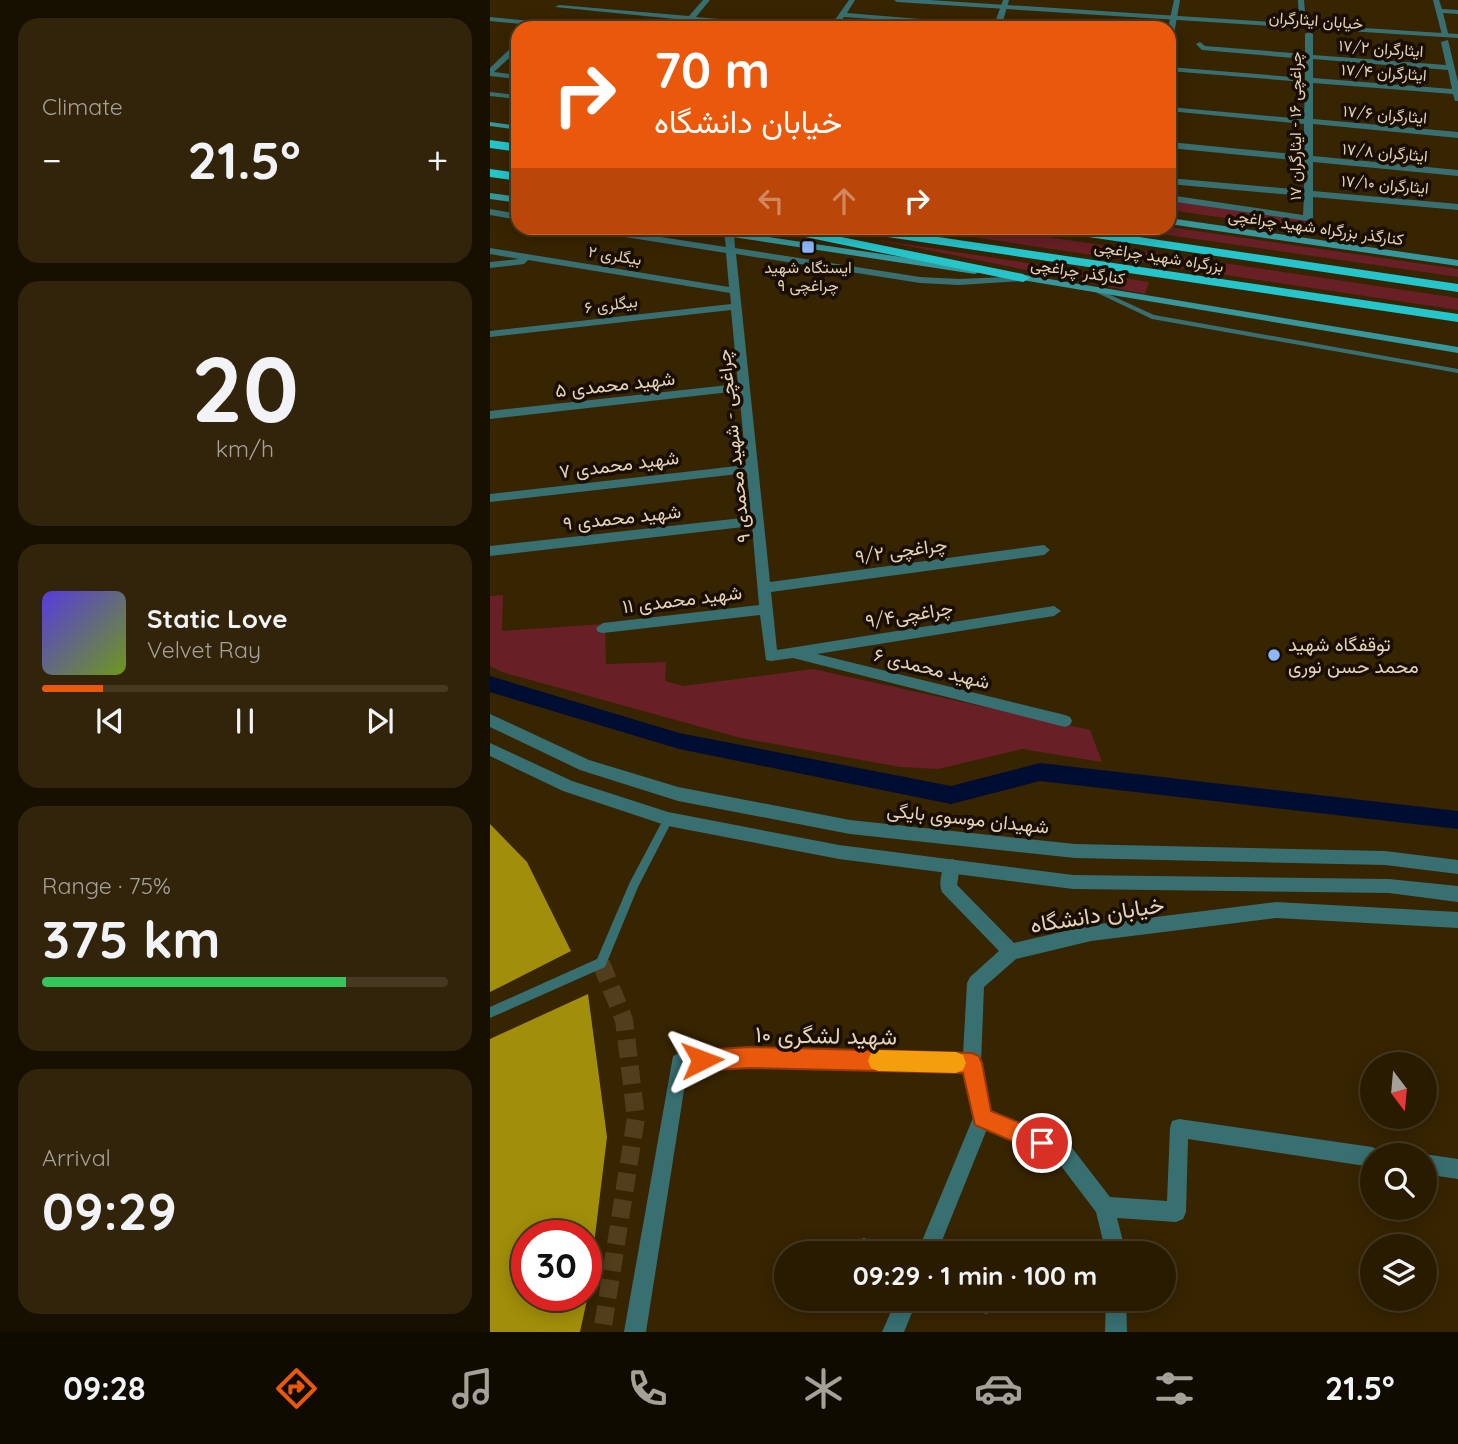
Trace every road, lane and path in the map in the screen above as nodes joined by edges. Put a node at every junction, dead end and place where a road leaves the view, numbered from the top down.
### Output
1 (566, 0) edge
2 (707, 0) edge
3 (852, 0) edge
4 (897, 0) edge
5 (1177, 0) edge
6 (1301, 0) edge
7 (1436, 0) edge
8 (1006, 4) edge
9 (559, 8) junction
10 (1440, 11) junction
11 (1458, 12) edge
12 (843, 15) junction
13 (490, 19) edge
14 (690, 19) junction
15 (1173, 20) junction
16 (545, 21) edge
17 (714, 21) edge
18 (838, 21) edge
19 (920, 21) edge
20 (999, 21) edge
21 (1176, 21) edge
22 (511, 22) edge
23 (1303, 24) junction
24 (1309, 34) junction
25 (1458, 36) edge
26 (1446, 39) junction
27 (1458, 43) edge
28 (1200, 44) dead end
29 (511, 52) edge
30 (490, 55) edge
31 (507, 56) junction
32 (1309, 57) junction
33 (1176, 70) edge
34 (490, 73) edge
35 (1454, 73) edge
36 (511, 75) edge
37 (1309, 81) junction
38 (490, 94) edge
39 (511, 96) edge
40 (1457, 96) edge
41 (1176, 110) edge
42 (1309, 122) junction
43 (490, 124) edge
44 (511, 127) edge
45 (1458, 135) edge
46 (490, 144) edge
47 (1176, 146) edge
48 (511, 147) edge
49 (1309, 160) junction
50 (490, 173) edge
51 (1458, 173) edge
52 (511, 176) edge
53 (1176, 182) edge
54 (1308, 193) junction
55 (490, 195) edge
56 (511, 199) edge
57 (1176, 199) edge
58 (1458, 207) edge
59 (490, 212) edge
60 (511, 216) edge
61 (1176, 222) edge
62 (633, 235) edge
63 (729, 235) edge
64 (742, 235) edge
65 (815, 235) edge
66 (901, 235) edge
67 (1102, 235) edge
68 (731, 250) junction
69 (490, 251) edge
70 (539, 259) junction
71 (1458, 263) edge
72 (490, 265) edge
73 (1023, 278) junction
74 (1091, 288) junction
75 (1458, 288) edge
76 (735, 290) junction
77 (736, 306) junction
78 (1458, 318) edge
79 (490, 334) edge
80 (1458, 350) edge
81 (1458, 371) edge
82 (744, 387) junction
83 (490, 415) edge
84 (752, 468) junction
85 (490, 498) edge
86 (757, 521) junction
87 (1044, 550) dead end
88 (490, 551) edge
89 (764, 588) junction
90 (766, 609) junction
91 (1054, 611) dead end
92 (603, 628) dead end
93 (790, 653) junction
94 (771, 656) joint
95 (490, 720) edge
96 (1065, 721) dead end
97 (490, 749) edge
98 (668, 819) junction
99 (951, 866) junction
100 (1458, 867) edge
101 (1458, 894) edge
102 (1458, 920) edge
103 (1011, 952) junction
104 (490, 1013) edge
105 (972, 1063) junction
106 (982, 1118) junction
107 (1360, 1155) edge
108 (1437, 1166) edge
109 (1458, 1169) edge
110 (1105, 1207) junction
111 (932, 1241) edge
112 (1113, 1241) edge
113 (902, 1311) edge
114 (1116, 1311) edge
115 (635, 1332) edge
116 (893, 1332) edge
117 (1116, 1332) edge

1 - 9 street
2 - 14 street
3 - 12 street
4 - 8 street, خیابان ایثارگران
5 - 15 street
6 - 23 street
7 - 10 street
8 - 15 street, خیابان ایثارگران
8 - 20 street
9 - 14 street
9 - 16 street
10 - 11 street
10 - 26 street
12 - 18 street
12 - 19 street
13 - 22 street
14 - 17 street
15 - 23 street, خیابان ایثارگران
21 - 24 street, خیابان ایثارگران
23 - 26 street, خیابان ایثارگران
24 - 26 street, خیابان ایثارگران
24 - 32 street, چراغچی ۱۶ - ایثارگران ۱۷
25 - 26 street, خیابان ایثارگران
26 - 27 street, خیابان ایثارگران
26 - 35 street
28 - 32 street, ایثارگران ۱۷/۲
29 - 31 street
30 - 31 street
31 - 34 street
32 - 35 street, ایثارگران ۱۷/۲
32 - 37 street, چراغچی ۱۶ - ایثارگران ۱۷
33 - 37 street, ایثارگران ۱۷/۴
34 - 36 street
35 - 40 street
37 - 40 street, ایثارگران ۱۷/۴
37 - 42 street, چراغچی ۱۶ - ایثارگران ۱۷
38 - 39 street
41 - 42 street, ایثارگران ۱۷/۶
42 - 45 street, ایثارگران ۱۷/۶
42 - 49 street, چراغچی ۱۶ - ایثارگران ۱۷
43 - 44 main road
46 - 48 highway
47 - 49 street, ایثارگران ۱۷/۸
49 - 51 street, ایثارگران ۱۷/۸
49 - 54 street, چراغچی ۱۶ - ایثارگران ۱۷
50 - 52 highway
53 - 54 street, ایثارگران ۱۷/۱۰
54 - 57 street, چراغچی ۱۶ - ایثارگران ۱۷
54 - 58 street, ایثارگران ۱۷/۱۰
55 - 56 main road
59 - 60 street
61 - 71 main road, کنارگذر بزرگراه شهید چراغچی
62 - 68 street
63 - 68 street, ۹ چراغچی - شهید محمدی
64 - 73 main road, کنارگذر چراغچی
65 - 73 highway
66 - 78 highway, بزرگراه شهید چراغچی
67 - 75 highway, بزرگراه شهید چراغچی
68 - 73 street
68 - 76 street, ۹ چراغچی - شهید محمدی
69 - 70 street, بیگلری ۲
70 - 72 street
70 - 76 street, بیگلری ۲
73 - 74 main road, کنارگذر چراغچی
74 - 80 main road, کنارگذر چراغچی
74 - 81 lane
76 - 77 street, ۹ چراغچی - شهید محمدی
77 - 79 street, بیگلری ۶
77 - 82 street, ۹ چراغچی - شهید محمدی
82 - 83 street, شهید محمدی ۵
82 - 84 street, ۹ چراغچی - شهید محمدی
84 - 85 street, شهید محمدی ۷
84 - 86 street, ۹ چراغچی - شهید محمدی
86 - 88 street, شهید محمدی ۹
86 - 89 street, ۹ چراغچی - شهید محمدی
87 - 89 street, ۹/۲ چراغچی
89 - 90 street, ۹ چراغچی - شهید محمدی
90 - 92 street, شهید محمدی ۱۱
90 - 94 street, ۹ چراغچی - شهید محمدی
91 - 93 street, ۹/۴چراغچی
93 - 94 street, ۹/۴چراغچی
93 - 96 street, شهید محمدی ۶
95 - 100 street, شهیدان موسوی بایگی
97 - 98 street
98 - 99 street
98 - 104 lane
99 - 101 street
99 - 103 street
102 - 103 street, خیابان دانشگاه
103 - 105 street, خیابان دانشگاه
105 - 106 street, خیابان دانشگاه
105 - 115 street, شهید لشگری ۱۰
106 - 110 street
106 - 111 street
107 - 110 street
108 - 109 street
110 - 112 street
113 - 116 street
114 - 117 street

